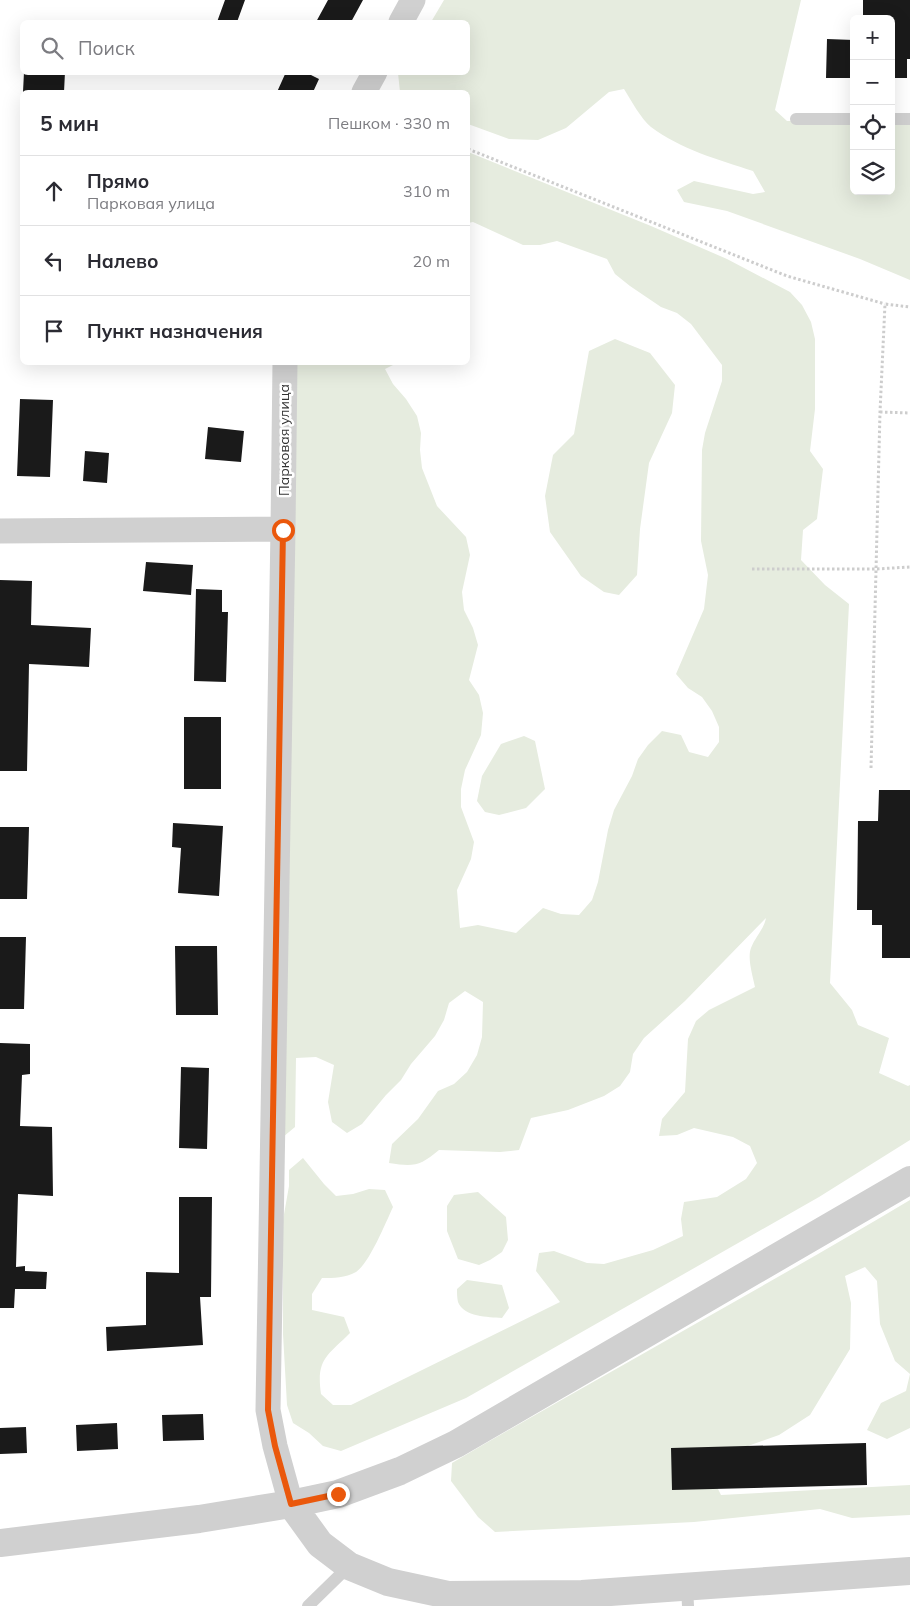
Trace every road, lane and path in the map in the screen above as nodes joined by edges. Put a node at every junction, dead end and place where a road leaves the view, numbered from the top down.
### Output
1 (413, 0) edge
2 (402, 20) edge
3 (373, 75) edge
4 (365, 90) edge
5 (796, 119) dead end
6 (850, 119) edge
7 (895, 119) edge
8 (910, 119) edge
9 (470, 150) edge
10 (885, 304) junction
11 (910, 307) edge
12 (284, 365) edge
13 (880, 412) junction
14 (910, 413) edge
15 (283, 530) junction
16 (0, 531) edge
17 (910, 567) edge
18 (752, 568) dead end
19 (876, 568) junction
20 (871, 768) dead end
21 (910, 1180) edge
22 (291, 1504) junction
23 (0, 1543) edge
24 (349, 1566) junction
25 (910, 1571) edge
26 (687, 1596) edge
27 (308, 1606) edge

1 - 2 street
3 - 4 street
5 - 6 lane
7 - 8 lane
9 - 10 path
10 - 11 path
10 - 13 path
12 - 15 street, Парковая улица
13 - 14 path
13 - 19 path
15 - 16 street
15 - 22 street, Парковая улица
17 - 19 path
18 - 19 path
19 - 20 path
21 - 22 street
22 - 23 street
22 - 24 street
24 - 26 street
24 - 27 lane
25 - 26 street

